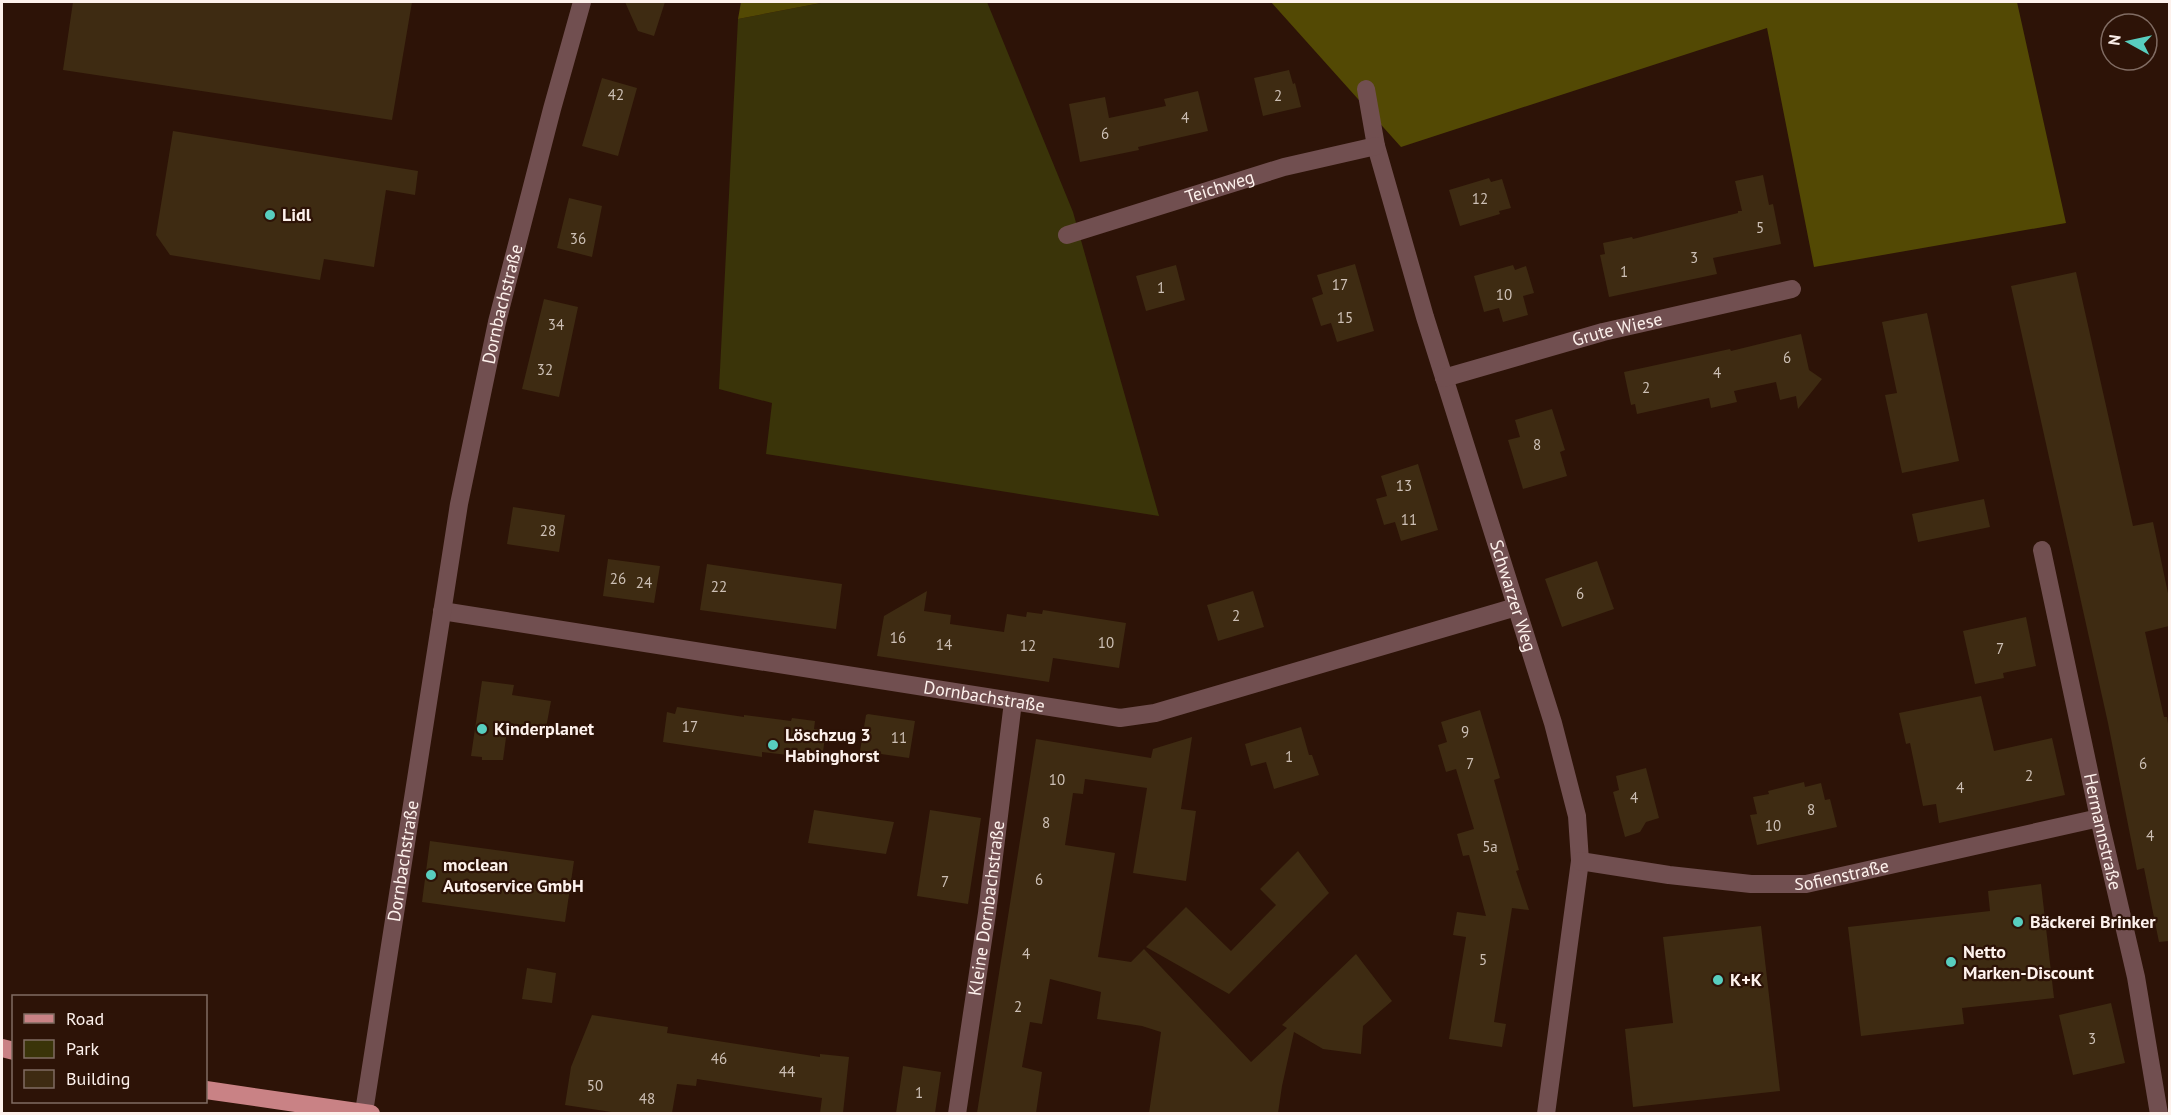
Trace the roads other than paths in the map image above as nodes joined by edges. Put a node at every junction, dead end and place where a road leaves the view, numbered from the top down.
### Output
1 (582, 2) edge
2 (1366, 89) dead end
3 (1376, 146) junction
4 (1067, 236) dead end
5 (1792, 289) dead end
6 (1444, 378) junction
7 (2042, 550) dead end
8 (1516, 607) junction
9 (442, 611) junction
10 (1013, 702) junction
11 (2099, 818) junction
12 (1581, 861) junction
13 (207, 1090) edge
14 (368, 1113) edge
15 (957, 1113) edge
16 (1546, 1113) edge
17 (2159, 1113) edge

1 - 9 street, Dornbachstraße
2 - 3 street, Schwarzer Weg
3 - 4 street, Teichweg
3 - 6 street, Schwarzer Weg
5 - 6 street, Grute Wiese
6 - 8 street, Schwarzer Weg
7 - 11 street, Hermannstraße
8 - 10 street, Dornbachstraße
8 - 12 street, Schwarzer Weg
9 - 10 street, Dornbachstraße
9 - 14 street, Dornbachstraße
10 - 15 street, Kleine Dornbachstraße
11 - 12 street, Sofienstraße
11 - 17 street, Hermannstraße
12 - 16 street, Schwarzer Weg
13 - 14 main road

